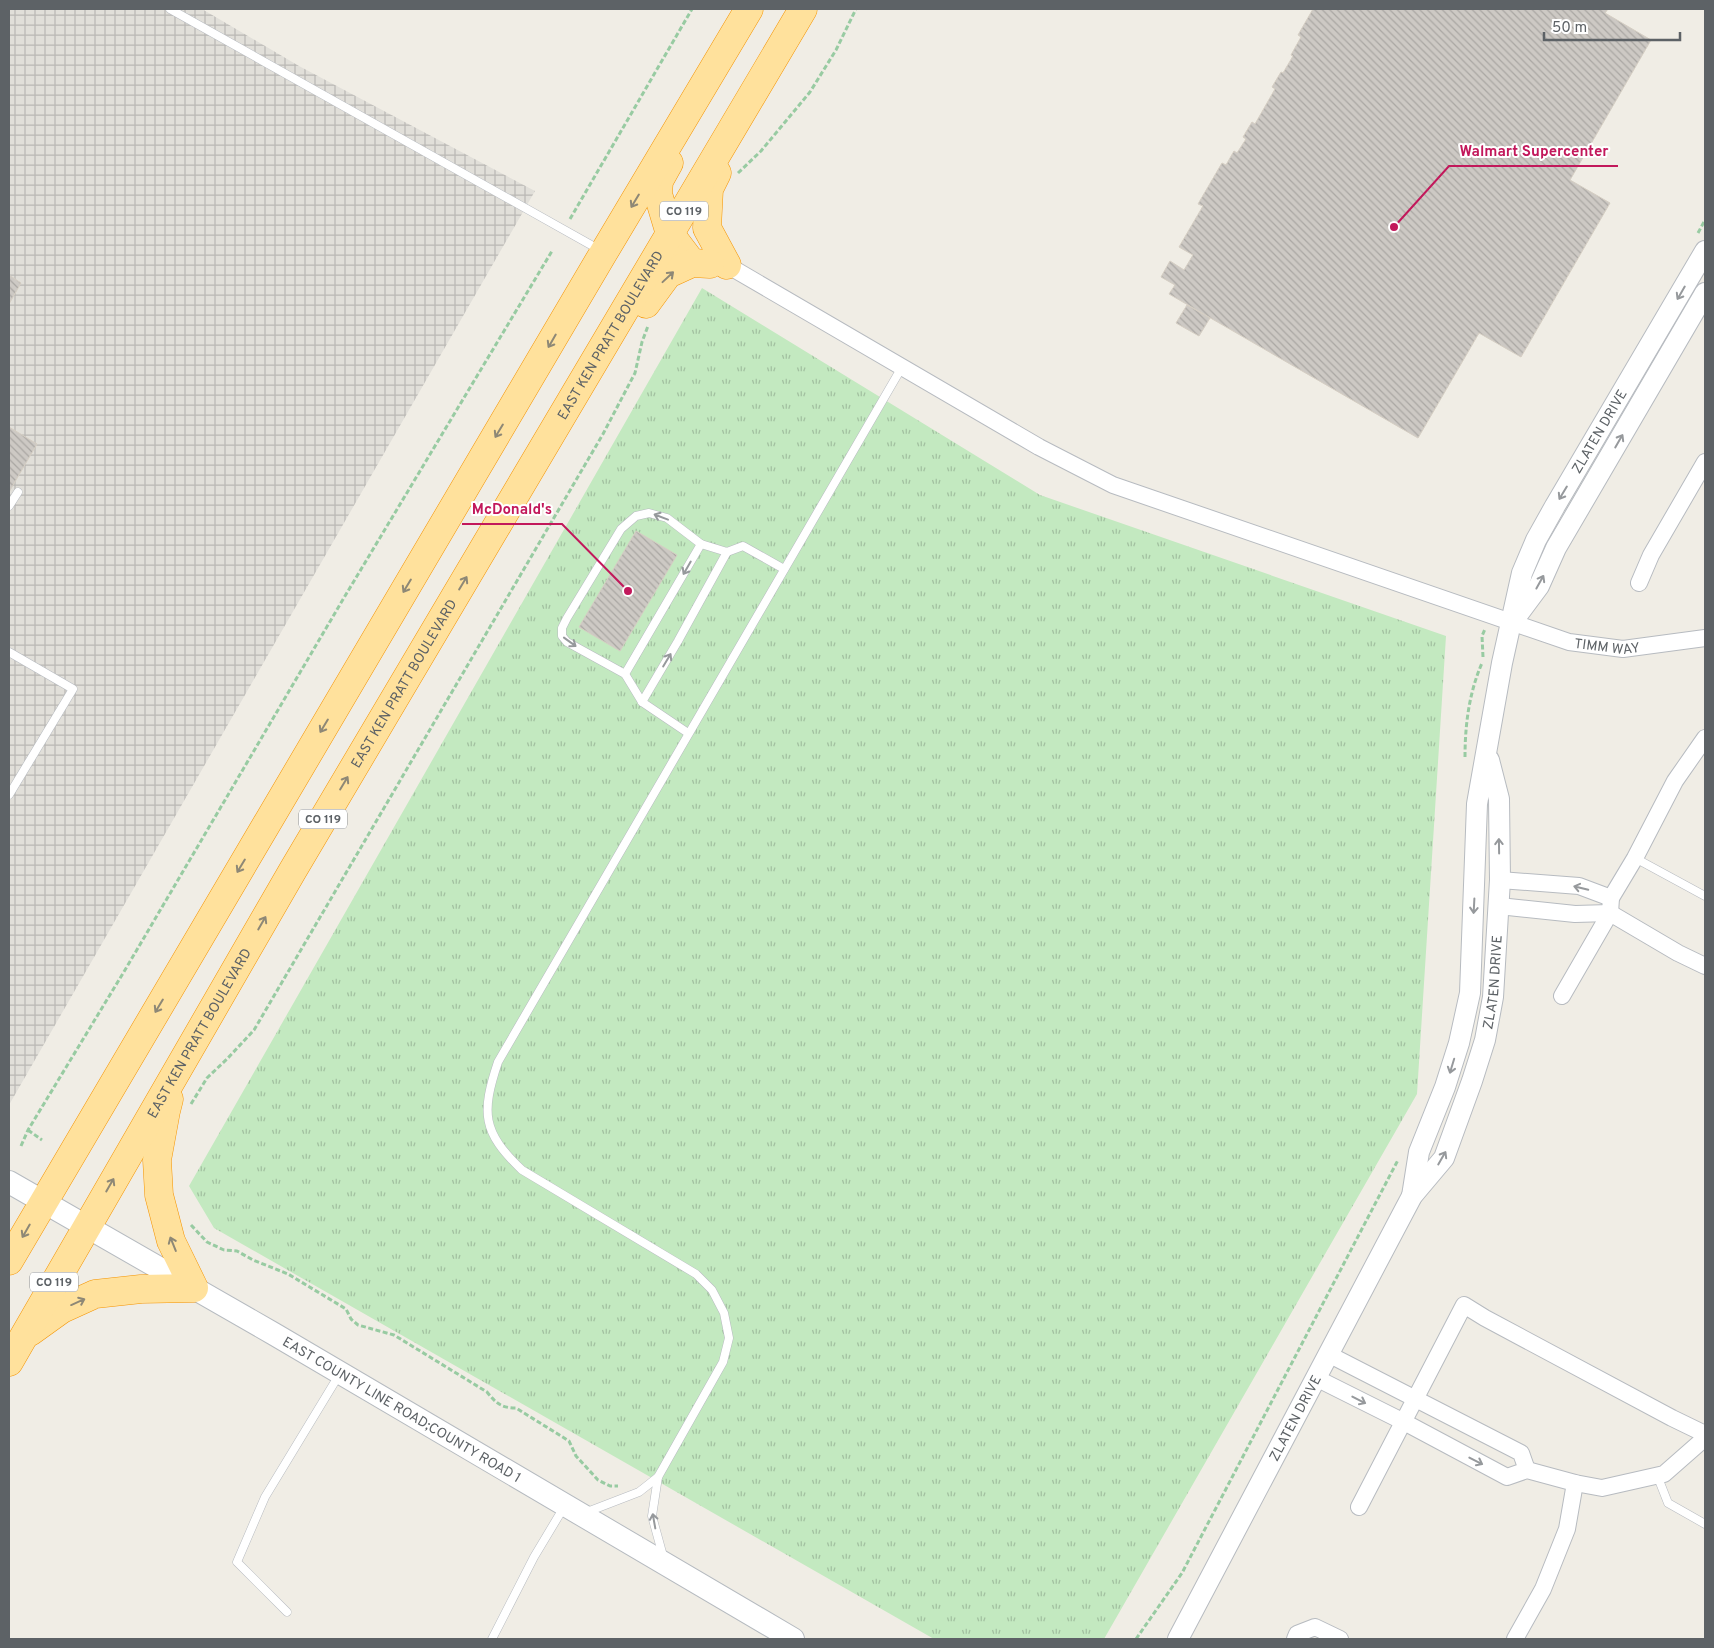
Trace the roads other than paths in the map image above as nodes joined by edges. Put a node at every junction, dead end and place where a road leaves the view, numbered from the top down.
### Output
1 (170, 9) edge
2 (749, 9) edge
3 (760, 9) edge
4 (803, 9) edge
5 (785, 39) junction
6 (670, 234) junction
7 (1700, 244) edge
8 (604, 252) junction
9 (692, 262) junction
10 (726, 265) junction
11 (1705, 293) edge
12 (902, 367) junction
13 (564, 412) junction
14 (1705, 462) edge
15 (18, 492) dead end
16 (9, 506) edge
17 (701, 544) junction
18 (727, 552) junction
19 (784, 569) junction
20 (1639, 583) dead end
21 (1512, 622) junction
22 (1705, 638) edge
23 (9, 652) edge
24 (625, 674) junction
25 (642, 702) junction
26 (688, 733) junction
27 (1705, 738) edge
28 (1487, 753) junction
29 (9, 795) edge
30 (1635, 858) junction
31 (1500, 880) junction
32 (1550, 885) junction
33 (1705, 896) edge
34 (1499, 906) junction
35 (1610, 906) junction
36 (1550, 911) junction
37 (1705, 966) edge
38 (1562, 996) dead end
39 (179, 1066) junction
40 (9, 1182) edge
41 (1412, 1196) junction
42 (43, 1202) junction
43 (86, 1227) junction
44 (9, 1261) edge
45 (194, 1288) junction
46 (23, 1338) junction
47 (1328, 1354) junction
48 (9, 1362) edge
49 (340, 1373) junction
50 (1316, 1378) junction
51 (1416, 1400) junction
52 (1444, 1414) junction
53 (1404, 1422) junction
54 (1705, 1434) edge
55 (1433, 1438) junction
56 (1705, 1438) edge
57 (1527, 1470) junction
58 (1657, 1475) junction
59 (658, 1477) junction
60 (1575, 1483) junction
61 (1359, 1508) dead end
62 (573, 1510) junction
63 (1705, 1524) edge
64 (665, 1564) junction
65 (287, 1612) dead end
66 (492, 1639) edge
67 (794, 1639) edge
68 (1178, 1639) edge
69 (1295, 1639) edge
70 (1340, 1639) edge
71 (1515, 1639) edge

1 - 8 lane
2 -> 8 highway
3 - 6 highway
4 - 5 highway, EAST KEN PRATT BOULEVARD / CO 119
5 - 6 highway, EAST KEN PRATT BOULEVARD / CO 119
5 - 10 highway
6 - 9 highway
6 - 13 highway, EAST KEN PRATT BOULEVARD / CO 119
7 -> 21 street, ZLATEN DRIVE
8 -> 42 highway
9 - 10 highway
13 -> 9 highway
10 - 12 street, TIMM WAY
21 -> 11 street, ZLATEN DRIVE
12 - 19 lane
12 - 21 street, TIMM WAY
39 -> 13 highway, EAST KEN PRATT BOULEVARD / CO 119
14 - 20 street
15 - 16 lane
17 - 18 lane
17 -> 24 lane
17 -> 24 lane
18 - 19 lane
25 -> 18 lane
19 - 26 lane
21 - 22 street, TIMM WAY
21 - 28 street, ZLATEN DRIVE
23 - 29 lane
24 - 25 lane
25 - 26 lane
26 - 59 lane
27 - 30 street
31 -> 28 street, ZLATEN DRIVE
28 -> 41 street, ZLATEN DRIVE
30 - 33 lane
30 - 35 street
31 - 32 street
31 - 34 street, ZLATEN DRIVE
35 -> 32 street
32 - 36 street
34 - 36 street
41 -> 34 street, ZLATEN DRIVE
35 - 36 street
35 - 37 street
35 - 38 street
43 -> 39 highway, EAST KEN PRATT BOULEVARD / CO 119
45 -> 39 highway
40 - 42 main road, EAST COUNTY LINE ROAD;COUNTY ROAD 1
41 - 47 street, ZLATEN DRIVE
42 - 43 main road, EAST COUNTY LINE ROAD;COUNTY ROAD 1
42 -> 44 highway
43 - 45 main road, EAST COUNTY LINE ROAD;COUNTY ROAD 1
43 - 46 highway, EAST KEN PRATT BOULEVARD / CO 119
46 -> 45 highway
45 - 49 main road, EAST COUNTY LINE ROAD;COUNTY ROAD 1
46 - 48 highway, EAST KEN PRATT BOULEVARD / CO 119
47 - 50 street, ZLATEN DRIVE
47 - 51 street
49 - 62 main road, EAST COUNTY LINE ROAD;COUNTY ROAD 1
49 - 65 lane
50 -> 53 street
50 - 68 street, ZLATEN DRIVE
51 - 52 street
51 - 53 street
51 - 54 street
52 - 55 street
52 - 57 street
53 - 55 street
53 - 61 street
55 -> 57 street
56 - 58 street
57 - 60 street
58 - 60 street
58 - 63 lane
59 - 62 lane
64 -> 59 lane
60 - 71 street
62 - 64 main road, EAST COUNTY LINE ROAD;COUNTY ROAD 1
62 - 66 lane
64 - 67 main road, EAST COUNTY LINE ROAD;COUNTY ROAD 1
69 - 70 street

